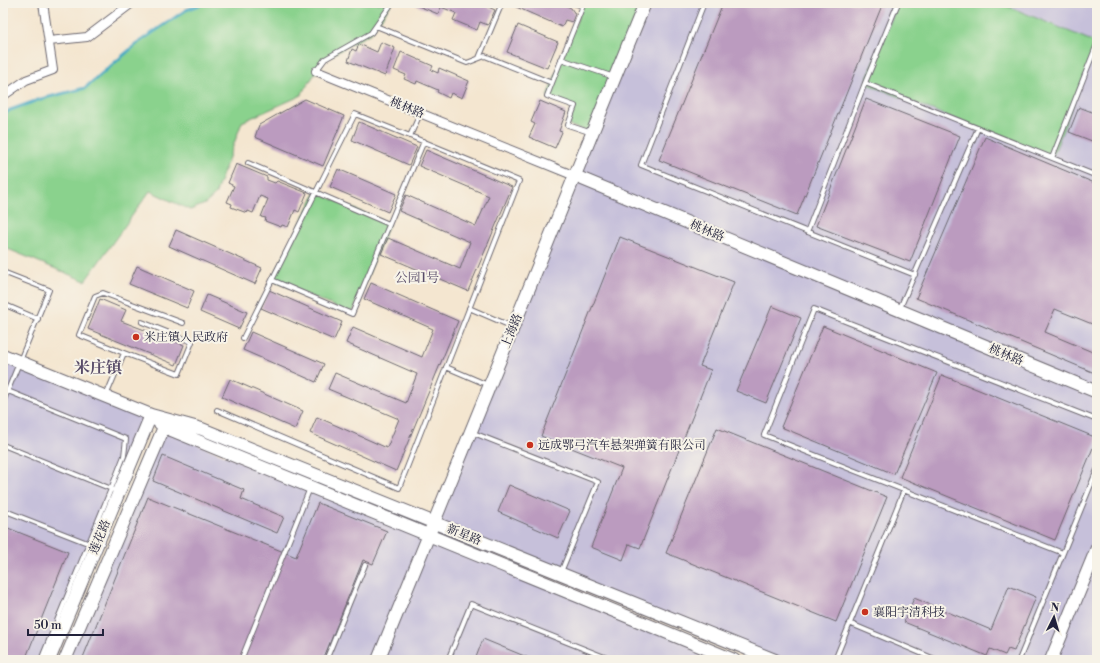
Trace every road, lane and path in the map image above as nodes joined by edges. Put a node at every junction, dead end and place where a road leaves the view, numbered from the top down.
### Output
1 (43, 3) edge
2 (132, 3) edge
3 (392, 3) edge
4 (502, 3) edge
5 (573, 3) edge
6 (646, 3) edge
7 (704, 3) edge
8 (898, 3) edge
9 (583, 5) edge
10 (376, 26) junction
11 (49, 41) junction
12 (1097, 44) edge
13 (479, 58) junction
14 (561, 59) junction
15 (316, 71) joint
16 (615, 78) junction
17 (552, 83) junction
18 (865, 83) junction
19 (3, 96) edge
20 (420, 114) junction
21 (978, 128) junction
22 (592, 133) junction
23 (410, 136) junction
24 (424, 141) junction
25 (1052, 158) junction
26 (248, 163) dead end
27 (575, 176) junction
28 (1097, 176) edge
29 (316, 192) junction
30 (389, 224) junction
31 (807, 232) junction
32 (3, 272) edge
33 (915, 275) junction
34 (272, 280) junction
35 (3, 304) edge
36 (469, 308) junction
37 (899, 310) junction
38 (38, 319) junction
39 (142, 322) dead end
40 (183, 323) dead end
41 (513, 328) junction
42 (243, 338) dead end
43 (124, 353) junction
44 (3, 355) edge
45 (21, 362) junction
46 (446, 367) junction
47 (490, 385) junction
48 (3, 389) edge
49 (8, 391) junction
50 (1097, 392) edge
51 (106, 397) junction
52 (3, 402) edge
53 (217, 410) dead end
54 (151, 415) junction
55 (1097, 420) edge
56 (164, 427) junction
57 (471, 432) junction
58 (3, 444) edge
59 (1097, 470) edge
60 (310, 488) junction
61 (904, 490) junction
62 (115, 491) junction
63 (3, 510) edge
64 (434, 523) junction
65 (428, 536) junction
66 (93, 545) junction
67 (1097, 548) edge
68 (1063, 554) junction
69 (365, 565) dead end
70 (561, 574) junction
71 (849, 624) junction
72 (41, 660) edge
73 (49, 660) edge
74 (65, 660) edge
75 (241, 660) edge
76 (326, 660) edge
77 (378, 660) edge
78 (448, 660) edge
79 (612, 660) edge
80 (734, 660) edge
81 (775, 660) edge
82 (835, 660) edge
83 (937, 660) edge
84 (1019, 660) edge
85 (1051, 660) edge

1 - 11 street
2 - 11 street
3 - 10 lane
4 - 13 lane
5 - 9 lane
6 - 16 street, 上海路
7 - 31 lane
8 - 18 lane
9 - 14 lane
10 - 13 lane
10 - 15 lane
11 - 19 street
12 - 25 lane
13 - 17 lane
14 - 16 lane
14 - 17 lane
15 - 20 street, 桃林路
16 - 22 street, 上海路
17 - 22 lane
18 - 21 lane
18 - 31 lane
20 - 23 lane
20 - 27 street, 桃林路
21 - 25 lane
21 - 33 lane
22 - 27 street, 上海路
23 - 24 lane
23 - 29 lane
24 - 30 lane
24 - 36 lane
25 - 28 lane
26 - 29 lane
27 - 37 street, 桃林路
27 - 41 street, 上海路
29 - 30 lane
29 - 34 lane
30 - 34 lane
31 - 33 lane
32 - 38 lane
33 - 37 lane
34 - 42 lane
35 - 38 lane
36 - 41 lane
36 - 46 lane
37 - 50 street, 桃林路
38 - 45 lane
39 - 43 lane
40 - 43 lane
41 - 47 street, 上海路
43 - 51 lane
44 - 45 street
45 - 49 lane
45 - 51 street
46 - 47 lane
46 - 53 lane
47 - 57 street, 上海路
48 - 49 lane
49 - 52 lane
49 - 62 lane
51 - 54 street
54 - 56 street
54 - 62 street, 莲花路
54 - 64 street, 新星路
55 - 61 lane
56 - 60 street, 新星路
56 - 74 street, 莲花路
57 - 64 street, 上海路
57 - 70 lane
58 - 62 lane
59 - 68 lane
60 - 65 street, 新星路
60 - 75 lane
61 - 68 lane
61 - 71 lane
62 - 66 street, 莲花路
63 - 66 lane
64 - 65 street, 上海路
64 - 70 street, 新星路
65 - 77 street, 上海路
65 - 80 street, 新星路
66 - 72 lane
66 - 73 street, 莲花路
67 - 85 street
68 - 84 lane
69 - 76 lane
70 - 81 street, 新星路
71 - 82 lane
71 - 83 lane
78 - 79 lane

